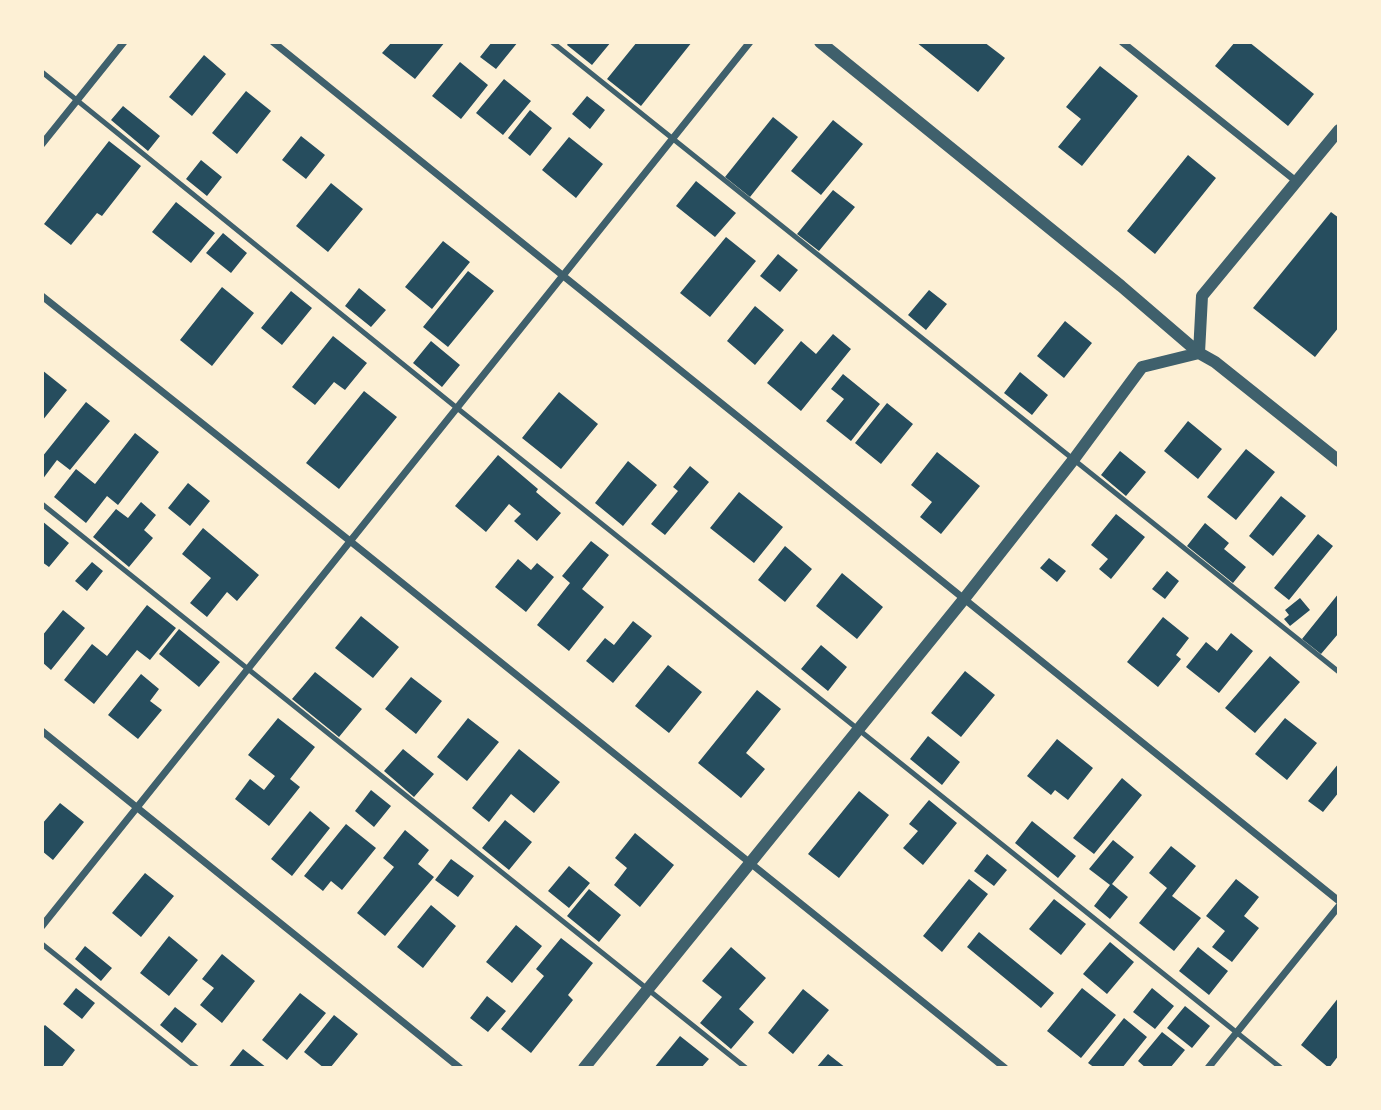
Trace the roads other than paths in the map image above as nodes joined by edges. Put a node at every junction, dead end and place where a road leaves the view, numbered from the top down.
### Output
1 (124, 42) edge
2 (273, 42) edge
3 (552, 42) edge
4 (750, 42) edge
5 (820, 42) edge
6 (1122, 42) edge
7 (42, 72) edge
8 (77, 100) junction
9 (1339, 130) edge
10 (672, 139) junction
11 (42, 144) edge
12 (1296, 181) junction
13 (563, 276) junction
14 (42, 296) edge
15 (1199, 353) junction
16 (457, 408) junction
17 (1074, 459) junction
18 (1339, 461) edge
19 (42, 504) edge
20 (350, 541) junction
21 (964, 599) junction
22 (248, 668) junction
23 (1339, 672) edge
24 (858, 729) junction
25 (42, 731) edge
26 (136, 808) junction
27 (750, 863) junction
28 (1339, 903) edge
29 (42, 926) edge
30 (42, 944) edge
31 (648, 989) junction
32 (1237, 1032) junction
33 (197, 1068) edge
34 (460, 1068) edge
35 (584, 1068) edge
36 (746, 1068) edge
37 (1005, 1068) edge
38 (1208, 1068) edge
39 (1281, 1068) edge

1 - 8 street
2 - 13 street
3 - 10 lane
4 - 10 street
5 - 15 street
6 - 12 street
7 - 8 lane
8 - 11 street
8 - 16 lane
9 - 12 street
10 - 13 street
10 - 17 lane
12 - 15 street
13 - 16 street
13 - 21 street
14 - 20 street
15 - 17 street
15 - 18 street
16 - 20 street
16 - 24 lane
17 - 21 street
17 - 23 lane
19 - 22 lane
20 - 22 street
20 - 27 street
21 - 24 street
21 - 28 street
22 - 26 street
22 - 31 lane
24 - 27 street
24 - 32 lane
25 - 26 street
26 - 29 street
26 - 34 street
27 - 31 street
27 - 37 street
28 - 32 street
30 - 33 lane
31 - 35 street
31 - 36 lane
32 - 38 street
32 - 39 lane

